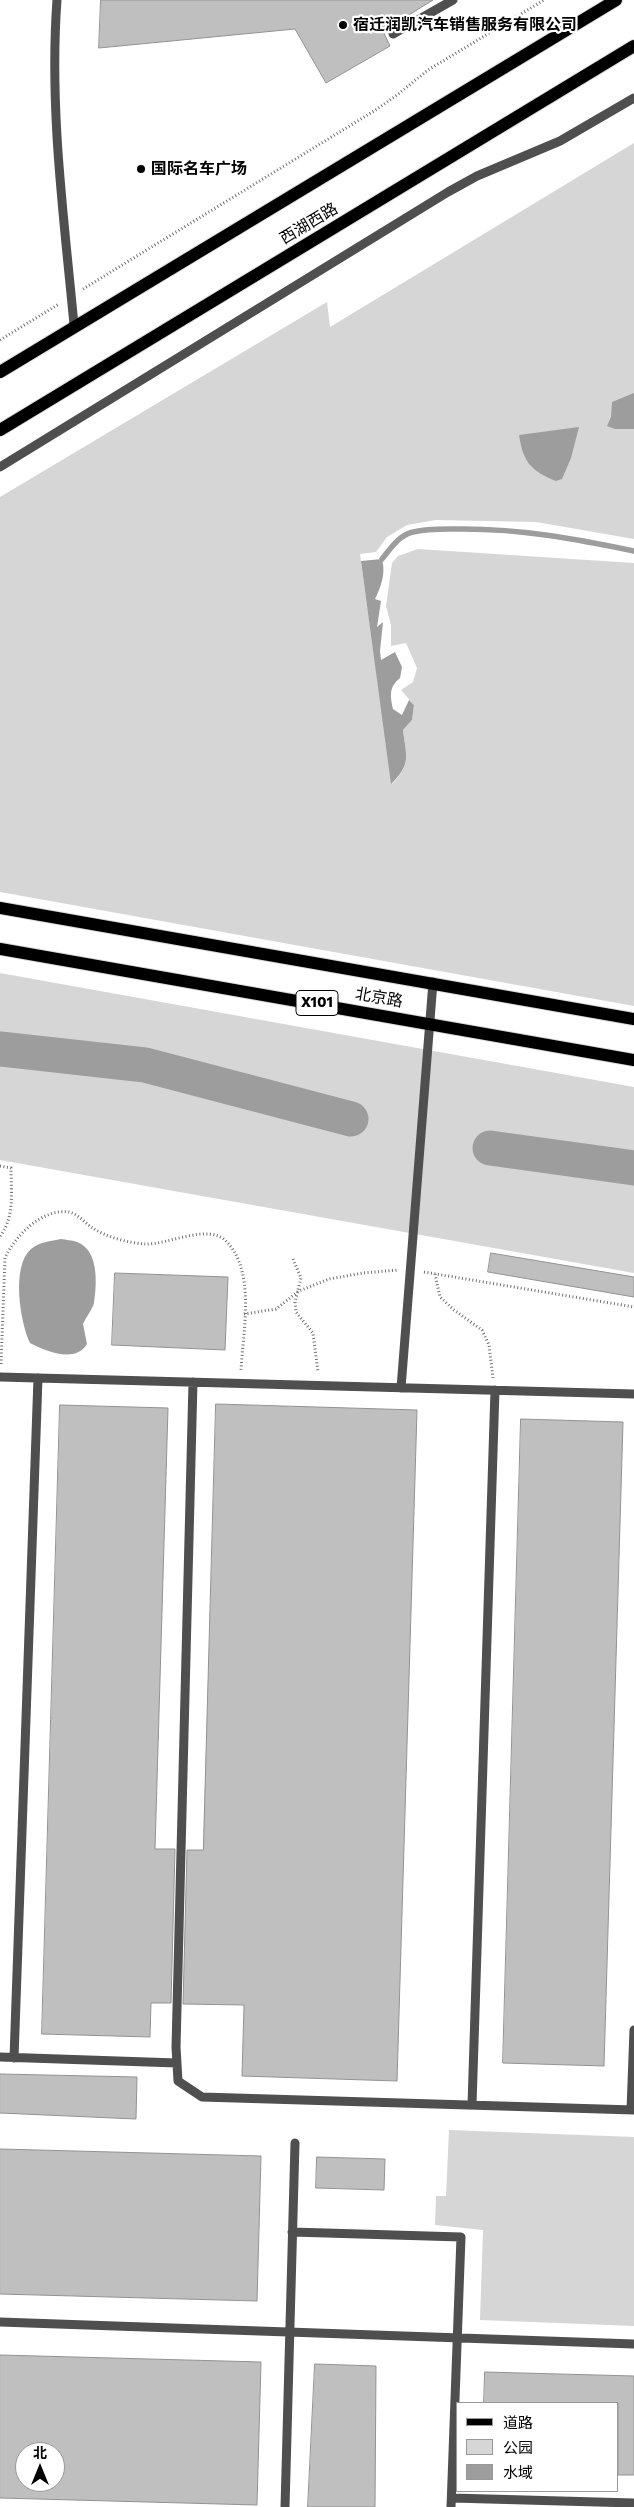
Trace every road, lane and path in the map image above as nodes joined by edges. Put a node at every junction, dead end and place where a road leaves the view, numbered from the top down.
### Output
1 (57, 0) edge
2 (453, 0) edge
3 (544, 0) edge
4 (616, 0) edge
5 (393, 34) dead end
6 (634, 46) edge
7 (634, 98) edge
8 (72, 296) junction
9 (74, 326) junction
10 (0, 340) edge
11 (0, 372) edge
12 (0, 430) edge
13 (0, 467) edge
14 (0, 908) edge
15 (0, 949) edge
16 (433, 982) junction
17 (634, 1019) edge
18 (430, 1023) junction
19 (634, 1060) edge
20 (0, 1166) edge
21 (0, 1236) edge
22 (293, 1259) dead end
23 (410, 1269) junction
24 (435, 1274) junction
25 (299, 1291) junction
26 (634, 1308) edge
27 (244, 1314) junction
28 (0, 1377) edge
29 (38, 1378) junction
30 (193, 1382) junction
31 (240, 1384) junction
32 (319, 1386) junction
33 (401, 1388) junction
34 (495, 1390) junction
35 (634, 1394) edge
36 (634, 2030) edge
37 (0, 2058) edge
38 (14, 2058) junction
39 (177, 2063) junction
40 (472, 2105) junction
41 (633, 2110) edge
42 (295, 2143) dead end
43 (292, 2232) junction
44 (0, 2322) edge
45 (290, 2332) junction
46 (457, 2338) junction
47 (634, 2344) edge
48 (451, 2503) edge
49 (634, 2504) edge
50 (285, 2507) edge

1 - 8 lane
2 - 5 lane
3 - 8 path
4 - 9 main road
6 - 12 main road, 西湖西路
7 - 13 lane
8 - 9 lane
8 - 10 path
9 - 11 main road
14 - 16 main road, 北京路 / X101
15 - 18 main road, 北京路 / X101
16 - 17 main road, 北京路 / X101
16 - 18 lane
18 - 19 main road, 北京路 / X101
18 - 23 lane
20 - 21 path
22 - 25 path
23 - 24 path
23 - 25 path
23 - 33 lane
24 - 26 path
24 - 34 path
25 - 27 path
25 - 32 path
27 - 28 path
27 - 31 path
28 - 29 lane
29 - 30 lane
29 - 38 lane
30 - 31 lane
30 - 39 lane
31 - 32 lane
32 - 33 lane
33 - 34 lane
34 - 35 lane
34 - 40 lane
36 - 41 lane
37 - 38 lane
38 - 39 lane
39 - 40 lane
40 - 41 lane
42 - 43 lane
43 - 45 lane
43 - 46 lane
44 - 45 lane
45 - 46 lane
45 - 50 lane
46 - 47 lane
46 - 48 lane
48 - 49 lane

